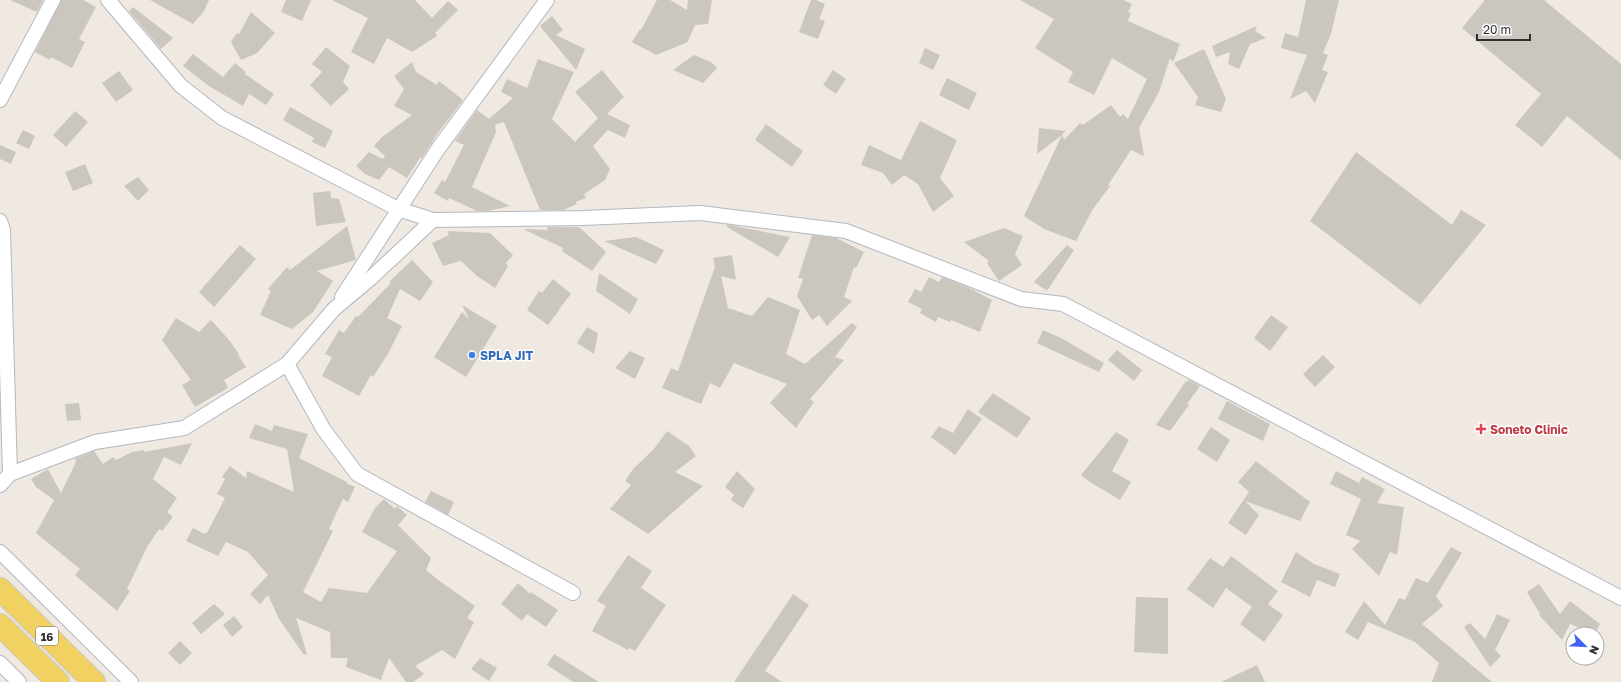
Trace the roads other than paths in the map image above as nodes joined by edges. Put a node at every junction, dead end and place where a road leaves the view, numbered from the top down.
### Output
1 (53, 0) edge
2 (108, 0) edge
3 (547, 0) edge
4 (0, 100) edge
5 (398, 209) junction
6 (433, 220) junction
7 (0, 221) edge
8 (334, 309) junction
9 (287, 364) junction
10 (10, 474) junction
11 (0, 485) edge
12 (0, 552) edge
13 (0, 589) edge
14 (573, 593) dead end
15 (1621, 598) edge
16 (0, 625) edge
17 (0, 663) edge
18 (20, 682) edge
19 (58, 682) edge
20 (94, 682) edge
21 (131, 682) edge

1 - 4 street
2 - 5 street
3 - 5 street
5 - 6 street
5 - 8 street
6 - 8 street
6 - 15 street
7 - 10 street
8 - 9 street
9 - 10 street
9 - 14 street
10 - 11 street
12 - 21 street
13 - 20 main road, 16
16 - 19 main road, 16
17 - 18 street

